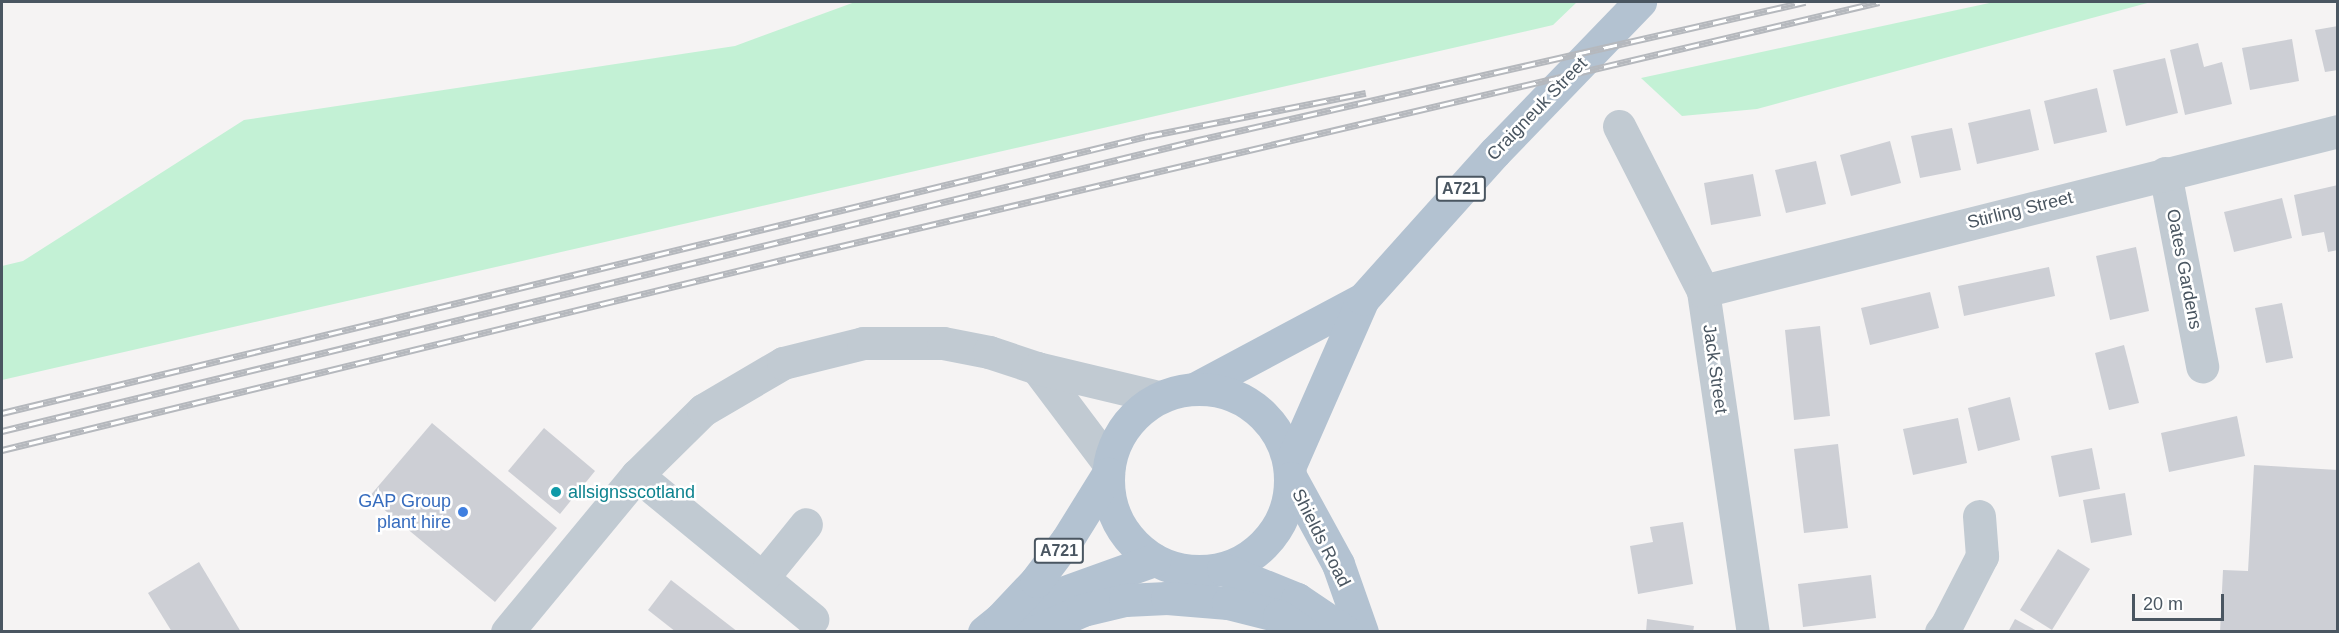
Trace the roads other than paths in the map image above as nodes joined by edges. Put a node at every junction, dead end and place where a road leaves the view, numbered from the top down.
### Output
1 (1640, 2) edge
2 (1619, 126) dead end
3 (2337, 131) edge
4 (2165, 173) junction
5 (1703, 291) junction
6 (1363, 299) junction
7 (2202, 366) dead end
8 (1037, 368) junction
9 (1196, 388) junction
10 (1159, 397) junction
11 (1108, 469) junction
12 (1291, 472) junction
13 (636, 475) junction
14 (1979, 516) dead end
15 (806, 524) dead end
16 (1154, 560) junction
17 (1223, 569) junction
18 (763, 577) junction
19 (812, 619) dead end
20 (992, 625) edge
21 (507, 632) edge
22 (1034, 632) edge
23 (1303, 632) edge
24 (1346, 632) edge
25 (1362, 632) edge
26 (1753, 632) edge
27 (1941, 632) edge

1 - 6 main road, Craigneuk Street / A721
2 - 5 street, Jack Street
3 - 4 street, Stirling Street
4 - 5 street, Stirling Street
4 - 7 street, Oates Gardens
5 - 26 street, Jack Street
6 - 9 main road, Craigneuk Street / A721
6 - 12 main road, Craigneuk Street / A721
8 - 10 street
8 - 11 street
8 - 13 street
9 - 10 main road
9 - 12 main road
10 - 11 main road
11 - 16 main road
11 - 20 main road, A721
12 - 17 main road
12 - 25 main road, Shields Road
13 - 18 street
13 - 21 street
14 - 27 street
15 - 18 street
16 - 17 main road
16 - 20 main road, A721
17 - 24 main road
18 - 19 street
22 - 23 main road

